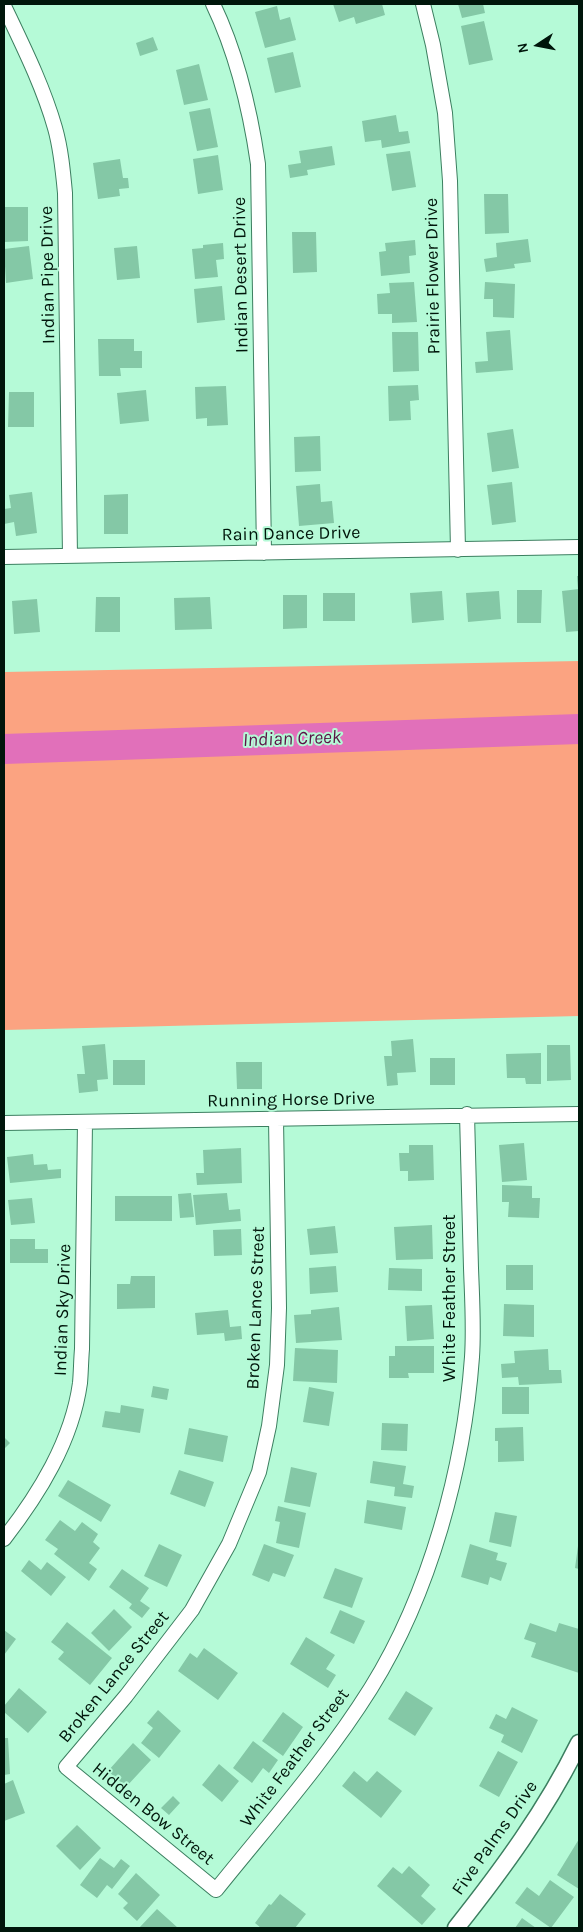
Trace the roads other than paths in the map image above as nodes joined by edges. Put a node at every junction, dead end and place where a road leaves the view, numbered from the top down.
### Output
1 (214, 4) edge
2 (423, 4) edge
3 (4, 6) edge
4 (579, 547) edge
5 (458, 550) junction
6 (264, 554) junction
7 (70, 556) junction
8 (4, 557) edge
9 (467, 1114) junction
10 (579, 1114) edge
11 (276, 1119) junction
12 (85, 1122) junction
13 (4, 1123) edge
14 (4, 1539) edge
15 (579, 1743) edge
16 (66, 1767) joint
17 (216, 1890) joint
18 (456, 1928) edge

1 - 6 street, Indian Desert Drive
2 - 5 street, Prairie Flower Drive
3 - 7 street, Indian Pipe Drive
4 - 5 street, Rain Dance Drive
5 - 6 street, Rain Dance Drive
6 - 7 street, Rain Dance Drive
7 - 8 street, Rain Dance Drive
9 - 10 street, Running Horse Drive
9 - 11 street, Running Horse Drive
9 - 17 street, White Feather Street
11 - 12 street, Running Horse Drive
11 - 16 street, Broken Lance Street
12 - 13 street, Running Horse Drive
12 - 14 street, Indian Sky Drive
15 - 18 street, Five Palms Drive
16 - 17 street, Hidden Bow Street

